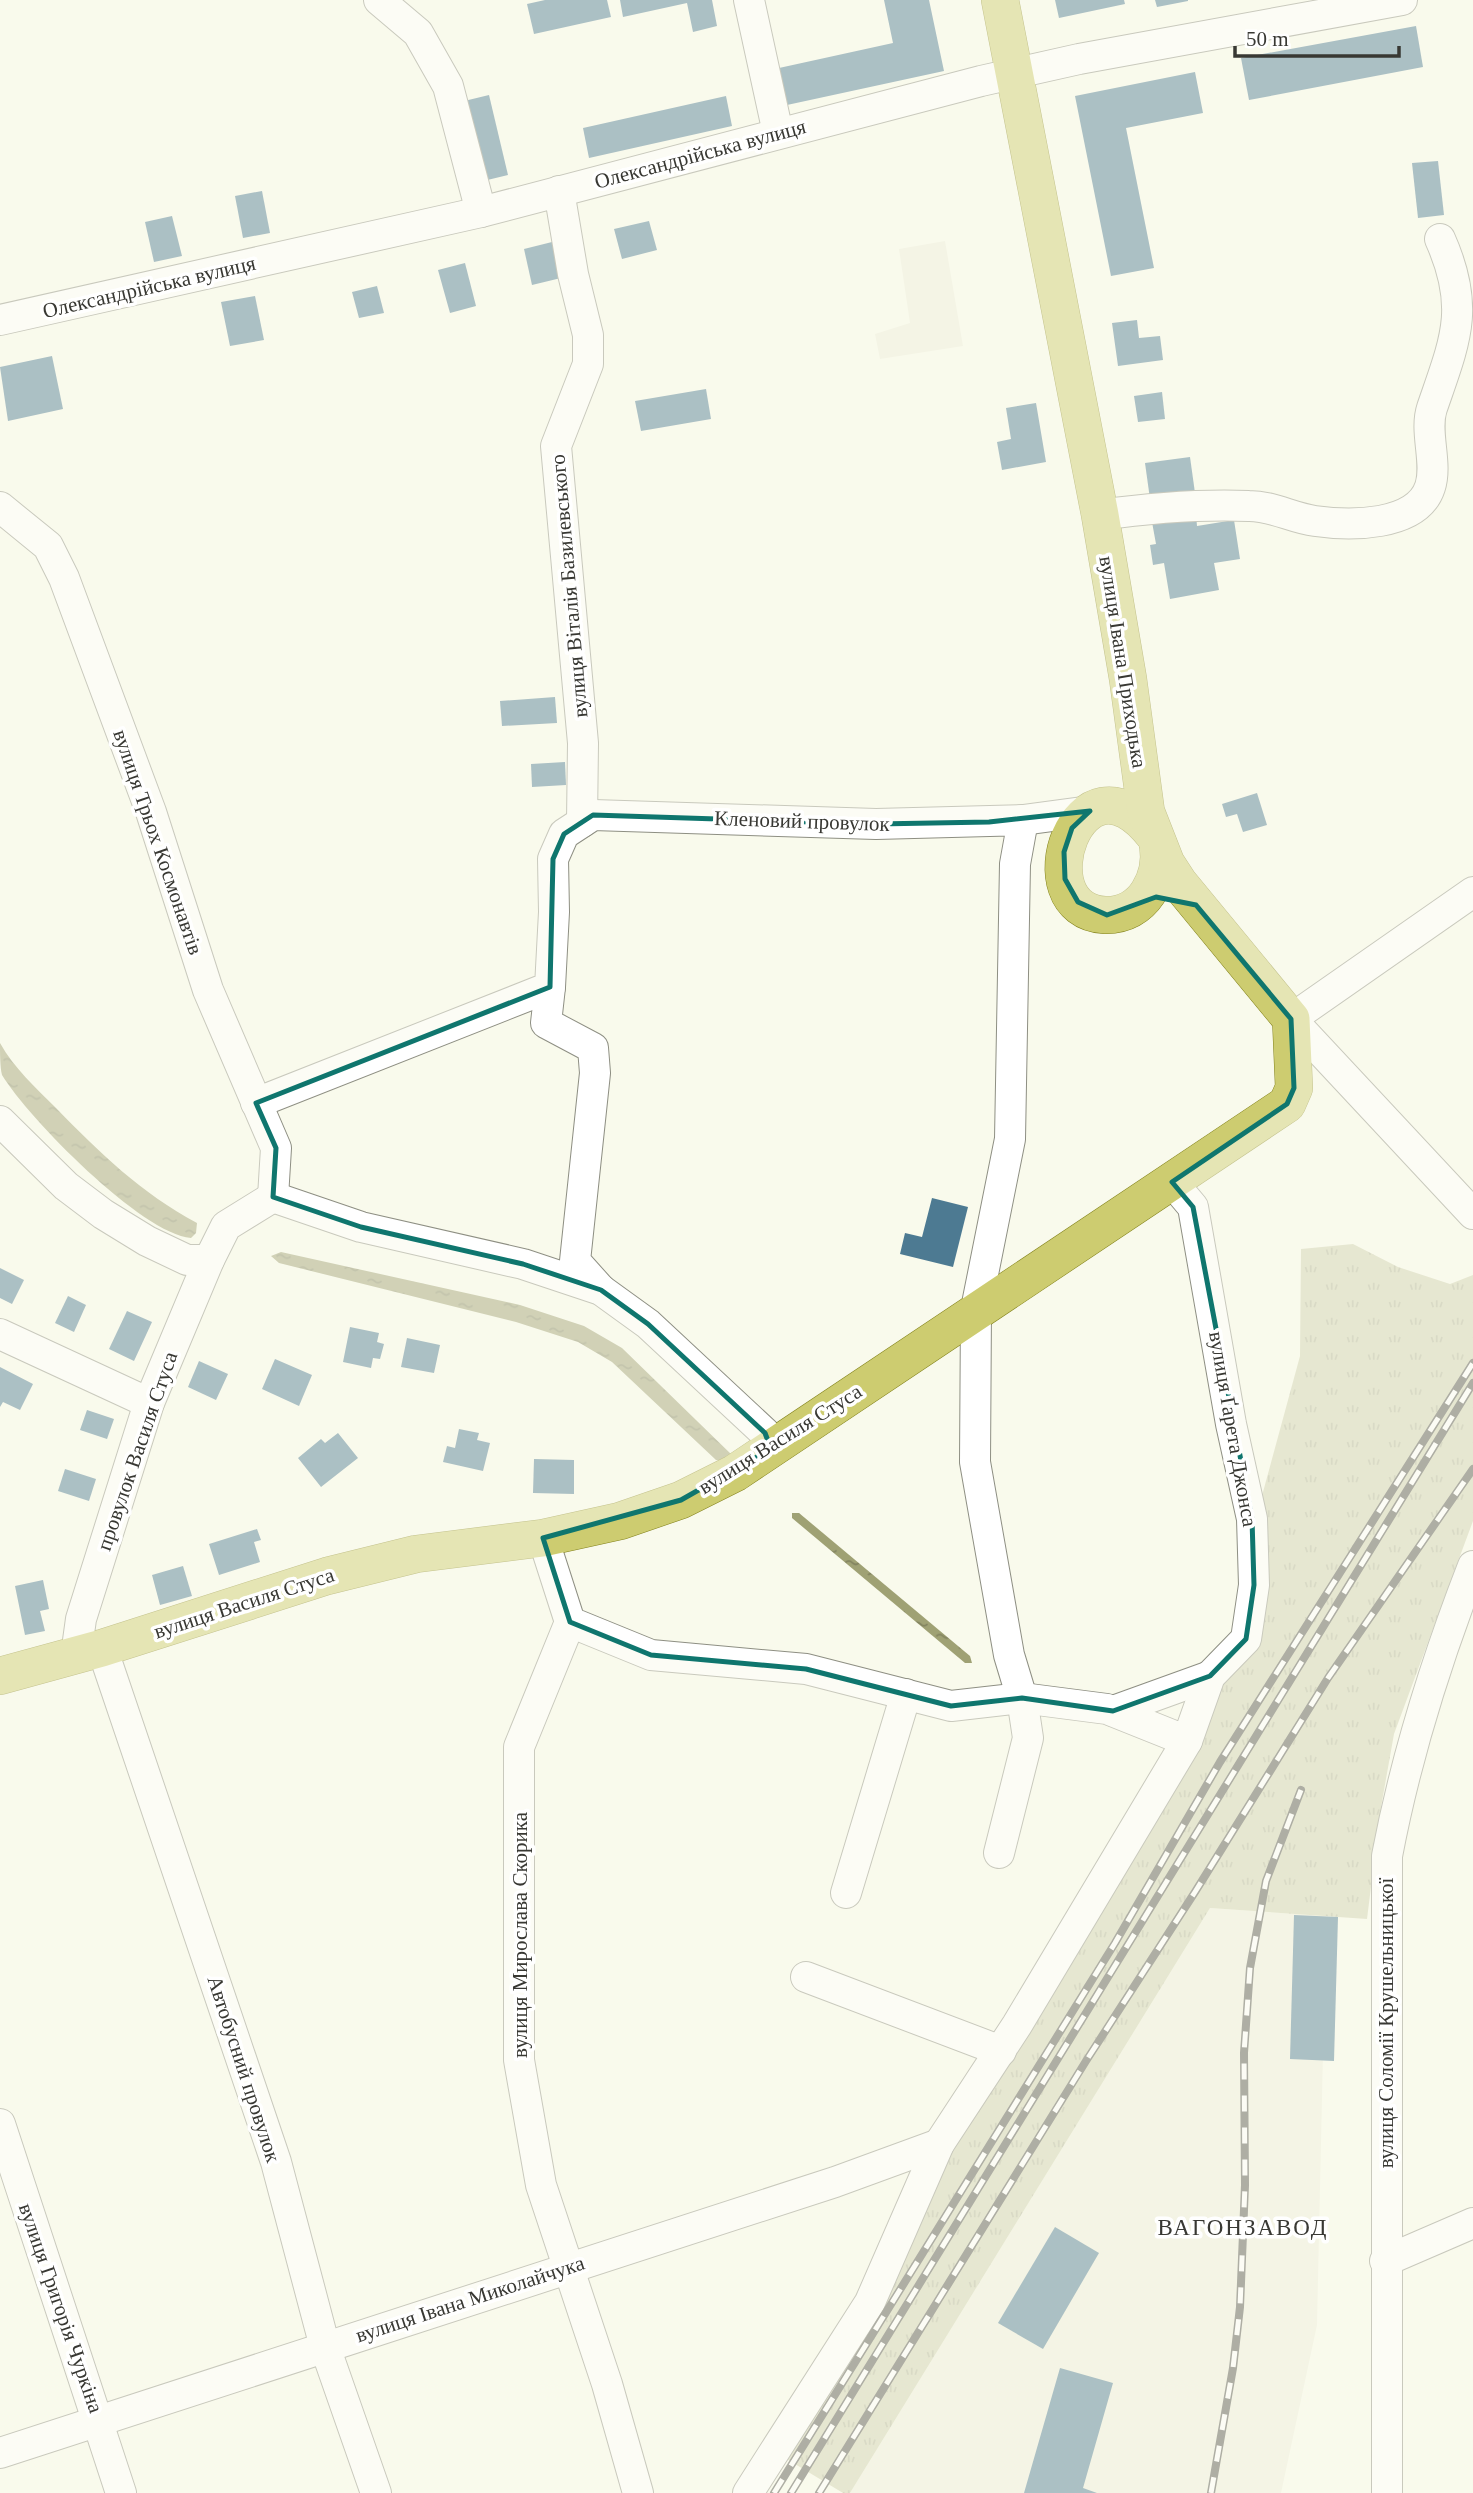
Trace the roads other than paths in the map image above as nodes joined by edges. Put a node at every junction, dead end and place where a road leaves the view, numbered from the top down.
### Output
1 (379, 0) edge
2 (749, 0) edge
3 (1000, 0) edge
4 (1402, 0) edge
5 (1016, 73) junction
6 (778, 133) junction
7 (559, 191) junction
8 (481, 212) junction
9 (1440, 239) dead end
10 (0, 320) edge
11 (1473, 370) edge
12 (1444, 380) junction
13 (0, 508) edge
14 (1100, 515) junction
15 (1135, 739) junction
16 (1096, 808) junction
17 (1023, 820) junction
18 (582, 822) junction
19 (1156, 839) junction
20 (1473, 892) edge
21 (1141, 900) junction
22 (1196, 905) junction
23 (550, 987) junction
24 (1292, 1018) junction
25 (256, 1103) junction
26 (0, 1121) edge
27 (1172, 1182) junction
28 (273, 1197) junction
29 (1473, 1214) edge
30 (209, 1260) junction
31 (601, 1290) junction
32 (976, 1309) junction
33 (0, 1335) edge
34 (149, 1403) junction
35 (771, 1449) junction
36 (543, 1538) junction
37 (1473, 1566) edge
38 (570, 1622) junction
39 (89, 1651) junction
40 (0, 1676) edge
41 (1210, 1676) junction
42 (906, 1694) junction
43 (1022, 1698) junction
44 (1113, 1711) junction
45 (1187, 1741) junction
46 (999, 1853) dead end
47 (846, 1893) dead end
48 (806, 1977) dead end
49 (1001, 2050) junction
50 (0, 2124) edge
51 (939, 2144) junction
52 (11, 2195) edge
53 (1473, 2223) edge
54 (1385, 2261) junction
55 (569, 2267) junction
56 (325, 2347) junction
57 (100, 2421) junction
58 (0, 2453) edge
59 (121, 2493) edge
60 (376, 2493) edge
61 (638, 2493) edge
62 (748, 2493) edge
63 (1387, 2493) edge

1 - 8 street
2 - 6 street
3 - 5 main road, вулиця Івана Приходька
4 - 5 street, Олександрійська вулиця
5 - 6 street, Олександрійська вулиця
5 - 14 main road, вулиця Івана Приходька
6 - 7 street, Олександрійська вулиця
7 - 8 street, Олександрійська вулиця
7 - 18 street, вулиця Віталія Базилевського
8 - 10 street, Олександрійська вулиця
9 - 12 street
11 - 12 street
12 - 14 street
13 - 25 street, вулиця Трьох Космонавтів
14 - 15 main road, вулиця Івана Приходька
15 - 16 main road
15 - 19 main road, вулиця Івана Приходька
16 - 17 street, Кленовий провулок
16 - 19 main road
16 - 21 main road
17 - 18 street, Кленовий провулок
17 - 32 street
18 - 23 street
19 - 21 main road
19 - 22 main road, вулиця Івана Приходька
20 - 24 street
21 - 22 main road
22 - 24 main road, вулиця Івана Приходька
23 - 25 street
23 - 31 street
24 - 27 main road, вулиця Василя Стуса
24 - 29 street, вулиця Івана Приходька
25 - 28 street, вулиця Трьох Космонавтів
26 - 30 street
27 - 32 main road, вулиця Василя Стуса
27 - 41 street, вулиця Ґарета Джонса
28 - 30 street, провулок Василя Стуса
28 - 31 street
30 - 34 street, провулок Василя Стуса
31 - 35 street
32 - 35 main road, вулиця Василя Стуса
32 - 43 street
33 - 34 street
34 - 39 street, провулок Василя Стуса
35 - 36 main road, вулиця Василя Стуса
36 - 38 street
36 - 39 main road, вулиця Василя Стуса
37 - 54 street, вулиця Соломії Крушельницької
38 - 42 street
38 - 55 street, вулиця Мирослава Скорика
39 - 40 main road, вулиця Василя Стуса
39 - 56 street, Автобусний провулок
41 - 44 street
41 - 45 street, вулиця Ґарета Джонса
42 - 43 street
42 - 47 street
43 - 44 street
43 - 46 street
44 - 45 street
45 - 49 street, вулиця Ґарета Джонса
48 - 49 street
49 - 51 street, вулиця Ґарета Джонса
50 - 52 street, вулиця Григорія Чуркіна
51 - 55 street, вулиця Івана Миколайчука
51 - 62 street, вулиця Ґарета Джонса
52 - 57 street, вулиця Григорія Чуркіна
53 - 54 street
54 - 63 street, вулиця Соломії Крушельницької
55 - 56 street, вулиця Івана Миколайчука
55 - 61 street, вулиця Мирослава Скорика
56 - 57 street, вулиця Івана Миколайчука
56 - 60 street, Автобусний провулок
57 - 58 street, вулиця Івана Миколайчука
57 - 59 street, вулиця Григорія Чуркіна

